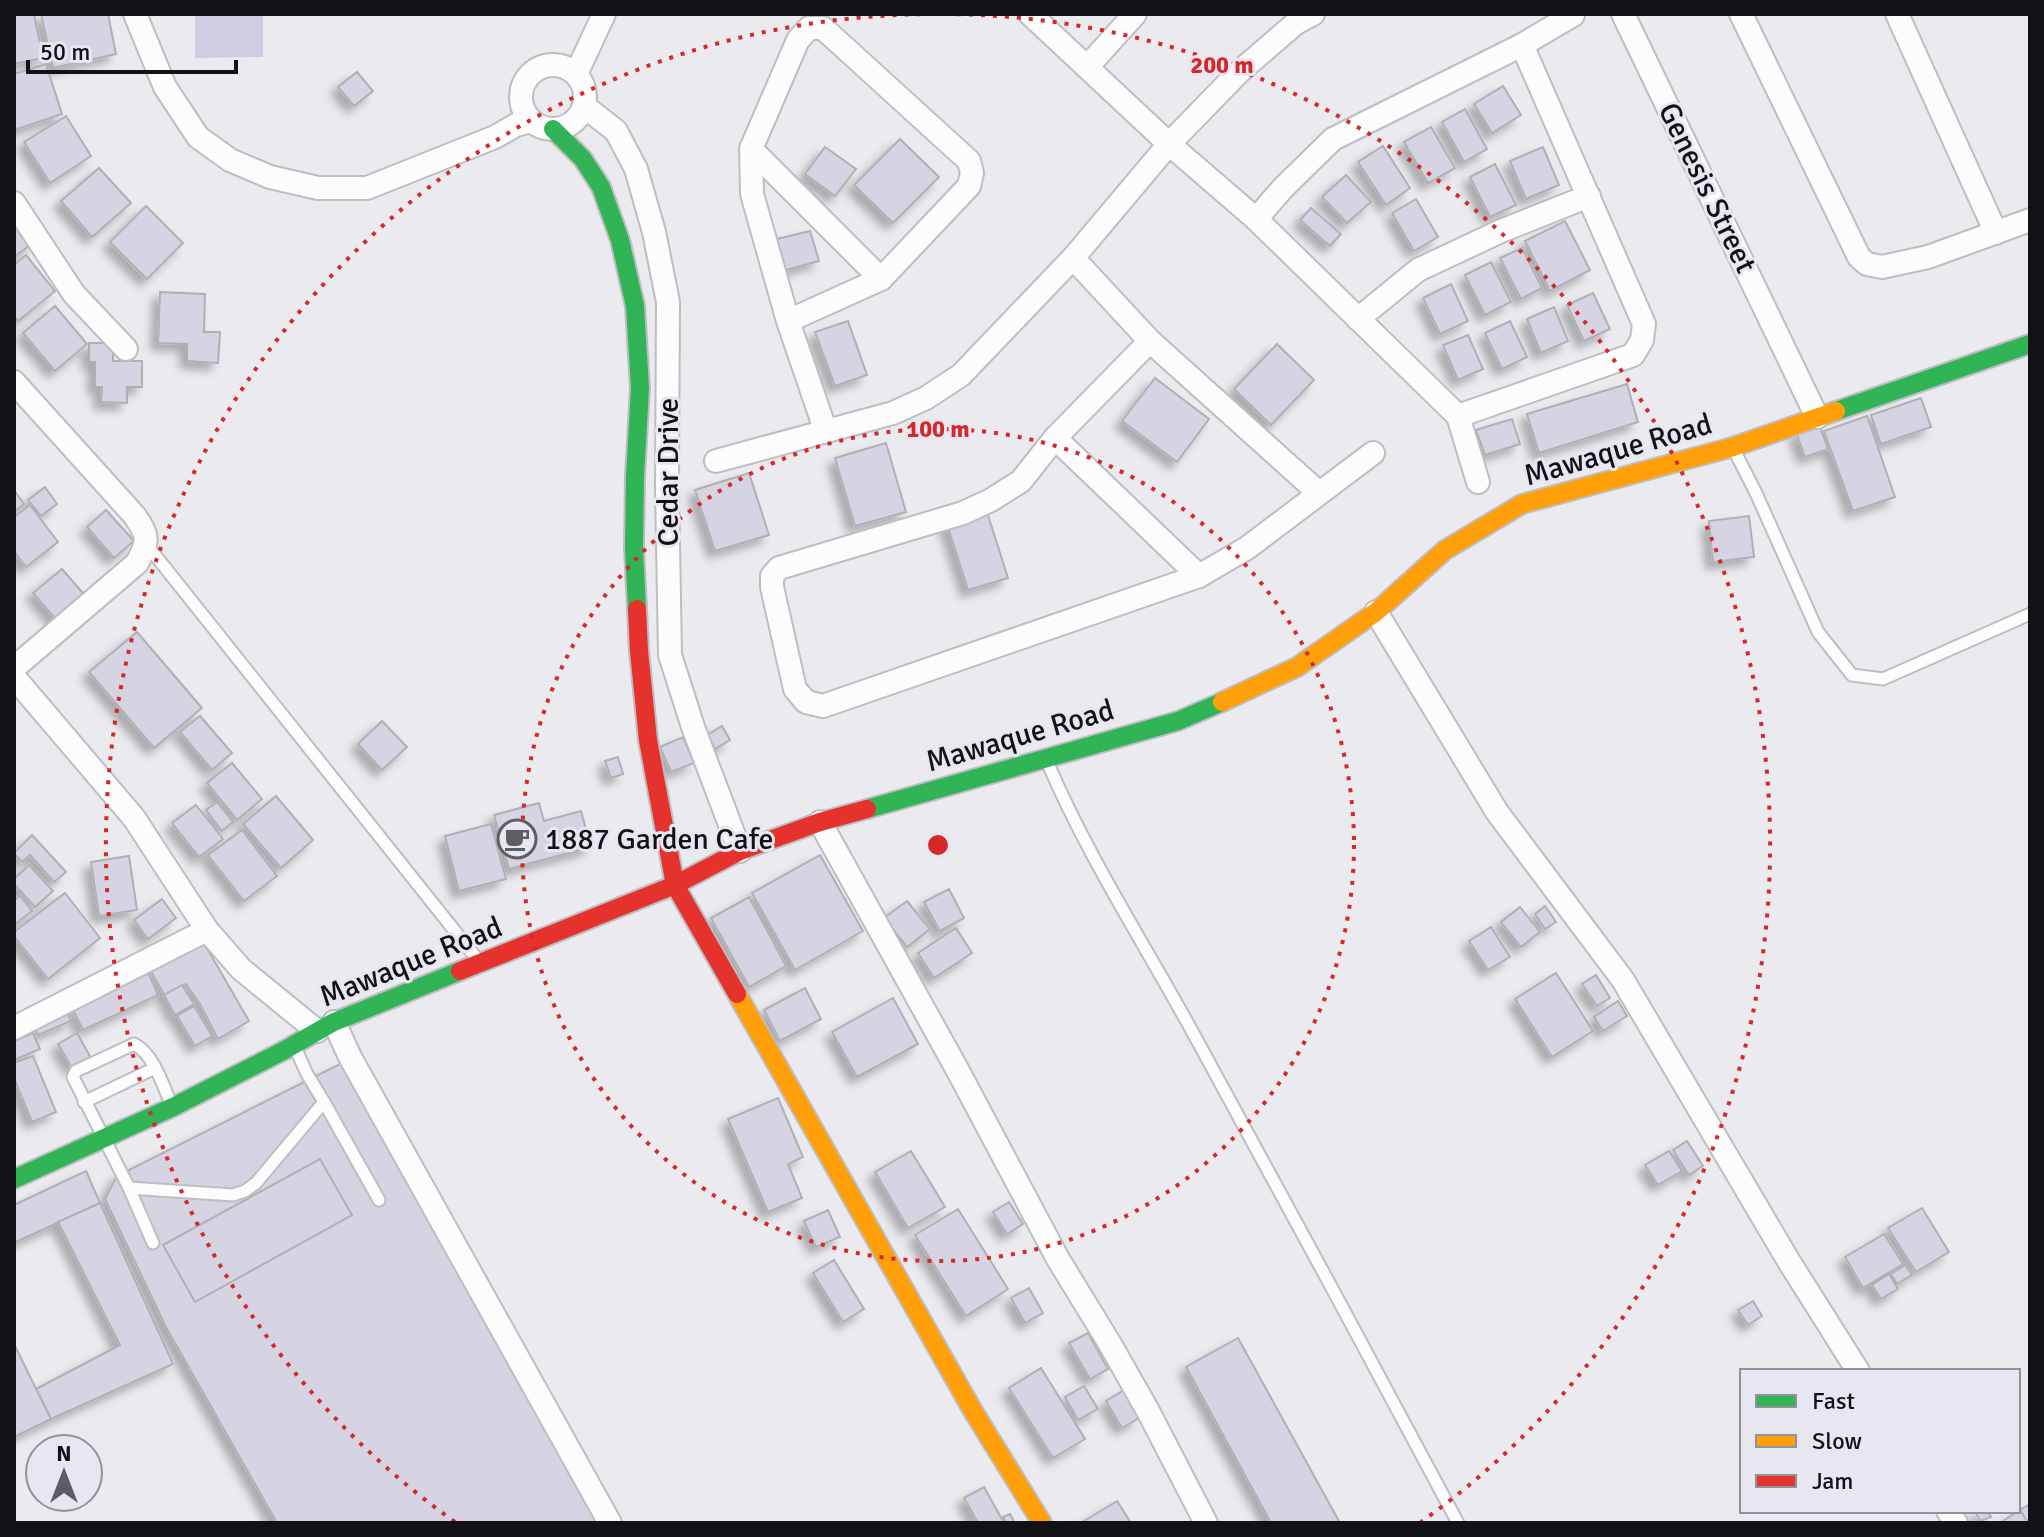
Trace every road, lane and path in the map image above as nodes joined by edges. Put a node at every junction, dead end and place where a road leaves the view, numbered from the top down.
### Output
1 (135, 14) edge
2 (604, 14) edge
3 (1030, 14) edge
4 (1135, 14) edge
5 (1313, 14) edge
6 (1623, 14) edge
7 (1741, 14) edge
8 (1897, 14) edge
9 (1573, 15) edge
10 (1522, 45) junction
11 (1087, 67) junction
12 (576, 74) junction
13 (584, 106) junction
14 (524, 123) junction
15 (553, 129) junction
16 (1169, 144) junction
17 (751, 149) junction
18 (1589, 196) junction
19 (14, 203) edge
20 (1256, 219) junction
21 (2030, 220) edge
22 (1996, 233) junction
23 (1073, 258) junction
24 (881, 279) junction
25 (1358, 319) junction
26 (788, 321) junction
27 (1150, 341) junction
28 (2030, 344) edge
29 (126, 349) dead end
30 (14, 382) edge
31 (1458, 416) junction
32 (1817, 417) junction
33 (826, 432) junction
34 (1055, 438) junction
35 (1733, 447) junction
36 (1373, 453) dead end
37 (716, 461) dead end
38 (1478, 482) dead end
39 (1319, 493) junction
40 (147, 545) junction
41 (1199, 576) junction
42 (1376, 612) junction
43 (2030, 614) edge
44 (14, 668) edge
45 (14, 677) edge
46 (1046, 758) junction
47 (820, 822) junction
48 (740, 851) junction
49 (675, 885) junction
50 (207, 930) junction
51 (480, 963) junction
52 (326, 1026) junction
53 (14, 1028) edge
54 (294, 1044) junction
55 (155, 1068) junction
56 (84, 1102) junction
57 (324, 1102) junction
58 (173, 1107) junction
59 (103, 1138) junction
60 (14, 1179) edge
61 (129, 1188) junction
62 (379, 1200) dead end
63 (153, 1243) dead end
64 (1857, 1369) edge
65 (610, 1523) edge
66 (1042, 1523) edge
67 (1206, 1523) edge
68 (1458, 1523) edge

1 - 14 street
2 - 12 street
3 - 11 street
4 - 11 street
5 - 16 street
6 - 32 street, Genesis Street
7 - 22 street
8 - 22 street
9 - 10 street
10 - 18 street
10 - 20 street
11 - 16 street
12 - 13 street
12 - 14 street
13 - 15 street
13 - 48 street, Cedar Drive
14 - 15 street
15 - 49 main road, Cedar Drive
16 - 20 street
16 - 23 street
17 - 24 street
17 - 24 street
17 - 26 street
18 - 25 street
18 - 31 street
19 - 29 street
20 - 25 street
21 - 22 street
23 - 27 street
23 - 33 street
24 - 26 street
25 - 31 street
26 - 33 street
27 - 34 street
27 - 39 street
28 - 32 main road, Mawaque Road
30 - 40 street
31 - 38 street
32 - 35 main road, Mawaque Road
33 - 37 street
34 - 41 street
34 - 41 street
35 - 42 main road, Mawaque Road
35 - 43 lane
36 - 39 street
39 - 41 street
40 - 44 street
40 - 51 lane
42 - 46 main road, Mawaque Road
42 - 64 street
45 - 50 street
46 - 47 main road, Mawaque Road
46 - 68 lane
47 - 48 main road, Mawaque Road
47 - 67 street
48 - 49 main road, Mawaque Road
49 - 51 main road, Mawaque Road
49 - 66 main road, Cedar Drive
50 - 52 street
50 - 53 street
51 - 52 main road, Mawaque Road
52 - 54 main road, Mawaque Road
52 - 65 street
54 - 57 lane
54 - 58 main road, Mawaque Road
55 - 56 lane
55 - 56 lane
55 - 58 lane
56 - 59 lane
57 - 61 lane
57 - 62 lane
58 - 59 main road, Mawaque Road
59 - 60 main road, Mawaque Road
59 - 61 lane
61 - 63 lane

